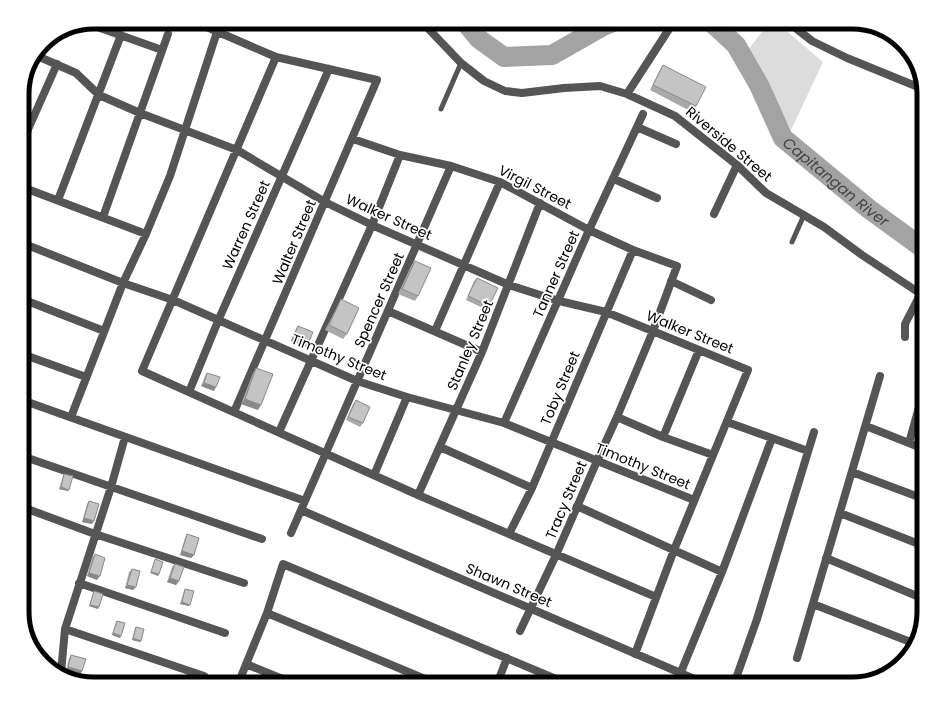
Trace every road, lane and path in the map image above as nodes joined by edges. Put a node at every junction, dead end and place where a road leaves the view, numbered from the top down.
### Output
1 (105, 29) edge
2 (211, 29) edge
3 (429, 29) edge
4 (669, 29) edge
5 (797, 29) edge
6 (217, 32) junction
7 (168, 34) dead end
8 (122, 35) junction
9 (162, 50) junction
10 (276, 57) junction
11 (40, 58) edge
12 (461, 63) junction
13 (57, 64) junction
14 (329, 69) junction
15 (916, 86) edge
16 (627, 94) junction
17 (99, 95) junction
18 (441, 109) dead end
19 (140, 113) junction
20 (643, 114) dead end
21 (29, 127) edge
22 (637, 127) junction
23 (186, 130) junction
24 (353, 139) junction
25 (676, 144) dead end
26 (237, 150) junction
27 (400, 155) junction
28 (737, 165) junction
29 (451, 166) junction
30 (282, 176) junction
31 (614, 178) junction
32 (500, 182) junction
33 (29, 190) edge
34 (657, 198) dead end
35 (58, 200) junction
36 (325, 202) junction
37 (540, 203) junction
38 (714, 214) dead end
39 (804, 215) junction
40 (103, 217) junction
41 (372, 225) junction
42 (589, 230) junction
43 (146, 234) junction
44 (792, 242) dead end
45 (417, 244) junction
46 (29, 247) edge
47 (633, 250) junction
48 (463, 264) junction
49 (677, 266) joint
50 (671, 281) junction
51 (123, 283) junction
52 (509, 285) junction
53 (917, 291) edge
54 (173, 300) junction
55 (711, 300) dead end
56 (29, 301) edge
57 (559, 301) junction
58 (917, 305) edge
59 (388, 310) junction
60 (606, 312) junction
61 (218, 321) junction
62 (104, 330) junction
63 (653, 331) junction
64 (435, 332) junction
65 (906, 337) dead end
66 (266, 341) junction
67 (699, 350) junction
68 (482, 352) junction
69 (29, 357) edge
70 (311, 360) junction
71 (880, 376) dead end
72 (86, 377) junction
73 (357, 382) junction
74 (189, 392) junction
75 (407, 397) junction
76 (29, 402) edge
77 (457, 410) junction
78 (234, 412) junction
79 (917, 416) edge
80 (71, 417) junction
81 (617, 417) junction
82 (727, 422) junction
83 (504, 423) junction
84 (866, 426) junction
85 (279, 432) junction
86 (814, 432) dead end
87 (125, 437) junction
88 (663, 437) junction
89 (772, 438) junction
90 (552, 442) junction
91 (908, 443) junction
92 (917, 446) edge
93 (440, 447) junction
94 (808, 451) junction
95 (326, 454) junction
96 (713, 455) junction
97 (29, 458) edge
98 (597, 461) junction
99 (852, 472) junction
100 (374, 475) junction
101 (111, 487) junction
102 (532, 488) junction
103 (418, 496) junction
104 (917, 496) edge
105 (694, 500) junction
106 (305, 501) junction
107 (578, 506) junction
108 (29, 510) edge
109 (301, 510) junction
110 (840, 513) junction
111 (291, 533) dead end
112 (96, 534) junction
113 (509, 534) junction
114 (262, 539) dead end
115 (917, 543) edge
116 (674, 550) junction
117 (556, 555) junction
118 (826, 558) junction
119 (722, 572) junction
120 (79, 583) junction
121 (244, 583) dead end
122 (917, 595) edge
123 (656, 597) junction
124 (813, 604) junction
125 (531, 609) junction
126 (267, 612) junction
127 (65, 629) junction
128 (520, 631) dead end
129 (225, 633) dead end
130 (910, 642) edge
131 (635, 654) junction
132 (507, 658) junction
133 (797, 658) dead end
134 (246, 664) junction
135 (61, 668) edge
136 (681, 673) junction
137 (204, 676) dead end
138 (241, 677) edge
139 (278, 677) edge
140 (420, 677) edge
141 (500, 677) edge
142 (552, 677) edge
143 (679, 677) edge
144 (690, 677) edge
145 (737, 677) edge

1 - 8 street
2 - 6 street
3 - 12 street, Riverside Street
4 - 16 street
5 - 15 street
6 - 10 street
6 - 23 street
7 - 9 street
8 - 9 street
8 - 17 street
9 - 19 street
10 - 14 street
10 - 26 street
11 - 13 street, Walker Street
12 - 16 street, Riverside Street
12 - 18 lane
13 - 17 street, Walker Street
13 - 21 street
14 - 24 street, Walter Street
14 - 30 street, Warren Street
16 - 28 street, Riverside Street
17 - 19 street, Walker Street
17 - 35 street
19 - 23 street, Walker Street
19 - 40 street
20 - 22 street, Tanner Street
22 - 25 street
22 - 31 street, Tanner Street
23 - 26 street, Walker Street
23 - 43 street
24 - 27 street, Virgil Street
24 - 36 street, Walter Street
26 - 30 street, Walker Street
26 - 54 street
27 - 29 street, Virgil Street
27 - 41 street
28 - 38 street
28 - 39 street, Riverside Street
29 - 32 street, Virgil Street
29 - 45 street, Spencer Street
30 - 36 street, Walker Street
30 - 61 street, Warren Street
31 - 34 street
31 - 42 street, Tanner Street
32 - 37 street, Virgil Street
32 - 48 street
33 - 35 street
35 - 40 street
36 - 41 street, Walker Street
36 - 66 street, Walter Street
37 - 42 street, Virgil Street
37 - 52 street, Stanley Street
39 - 44 lane
39 - 53 street, Riverside Street
40 - 43 street
41 - 45 street, Walker Street
41 - 70 street
42 - 47 street, Virgil Street
42 - 57 street, Tanner Street
43 - 51 street
45 - 48 street, Walker Street
45 - 59 street, Spencer Street
46 - 51 street, Timothy Street
47 - 49 street, Virgil Street
47 - 60 street, Toby Street
48 - 52 street, Walker Street
48 - 64 street
49 - 50 street, Tracy Street
50 - 55 street
50 - 63 street, Tracy Street
51 - 54 street, Timothy Street
51 - 62 street
52 - 57 street, Walker Street
52 - 68 street, Stanley Street
54 - 61 street, Timothy Street
54 - 74 street
56 - 62 street
57 - 60 street, Walker Street
57 - 83 street, Tanner Street
58 - 65 street
59 - 64 street
59 - 73 street, Spencer Street
60 - 63 street, Walker Street
60 - 90 street, Toby Street
61 - 66 street, Timothy Street
61 - 74 street, Warren Street
62 - 72 street
63 - 67 street, Walker Street
63 - 81 street, Tracy Street
64 - 68 street
66 - 70 street, Timothy Street
66 - 78 street, Walter Street
67 - 82 street, Walker Street
67 - 88 street
68 - 77 street, Stanley Street
69 - 72 street
70 - 73 street, Timothy Street
70 - 85 street
71 - 84 street
72 - 80 street
73 - 75 street, Timothy Street
73 - 95 street, Spencer Street
74 - 78 street
75 - 77 street, Timothy Street
75 - 100 street
76 - 80 street
77 - 83 street, Timothy Street
77 - 93 street, Stanley Street
78 - 85 street
79 - 91 street
80 - 87 street
81 - 88 street
81 - 98 street, Tracy Street
82 - 89 street
82 - 96 street
83 - 90 street, Timothy Street
84 - 91 street
84 - 99 street
85 - 95 street
86 - 94 street
87 - 101 street
87 - 106 street
88 - 96 street
89 - 94 street
89 - 119 street
90 - 98 street, Timothy Street
90 - 102 street, Toby Street
91 - 92 street
93 - 102 street
93 - 103 street, Stanley Street
94 - 145 street
95 - 100 street
95 - 106 street, Spencer Street
96 - 105 street
97 - 101 street
98 - 105 street, Timothy Street
98 - 107 street, Tracy Street
99 - 104 street
99 - 110 street
100 - 103 street
101 - 112 street
101 - 114 street
102 - 113 street, Toby Street
103 - 113 street
105 - 116 street
106 - 109 street, Spencer Street
107 - 116 street
107 - 117 street, Tracy Street
108 - 112 street
109 - 111 street, Spencer Street
109 - 125 street, Shawn Street
110 - 115 street
110 - 118 street
112 - 120 street
112 - 121 street
113 - 117 street
116 - 119 street
116 - 123 street
117 - 123 street
117 - 125 street, Tracy Street
118 - 122 street
118 - 124 street
119 - 136 street
120 - 127 street
120 - 129 street
123 - 131 street
124 - 130 street
124 - 133 street
125 - 128 street, Tracy Street
125 - 131 street, Shawn Street
126 - 132 street
126 - 134 street
126 - 140 street
127 - 135 street
127 - 137 street
131 - 136 street, Shawn Street
132 - 141 street
132 - 142 street
134 - 138 street
134 - 139 street
136 - 143 street
136 - 144 street, Shawn Street

